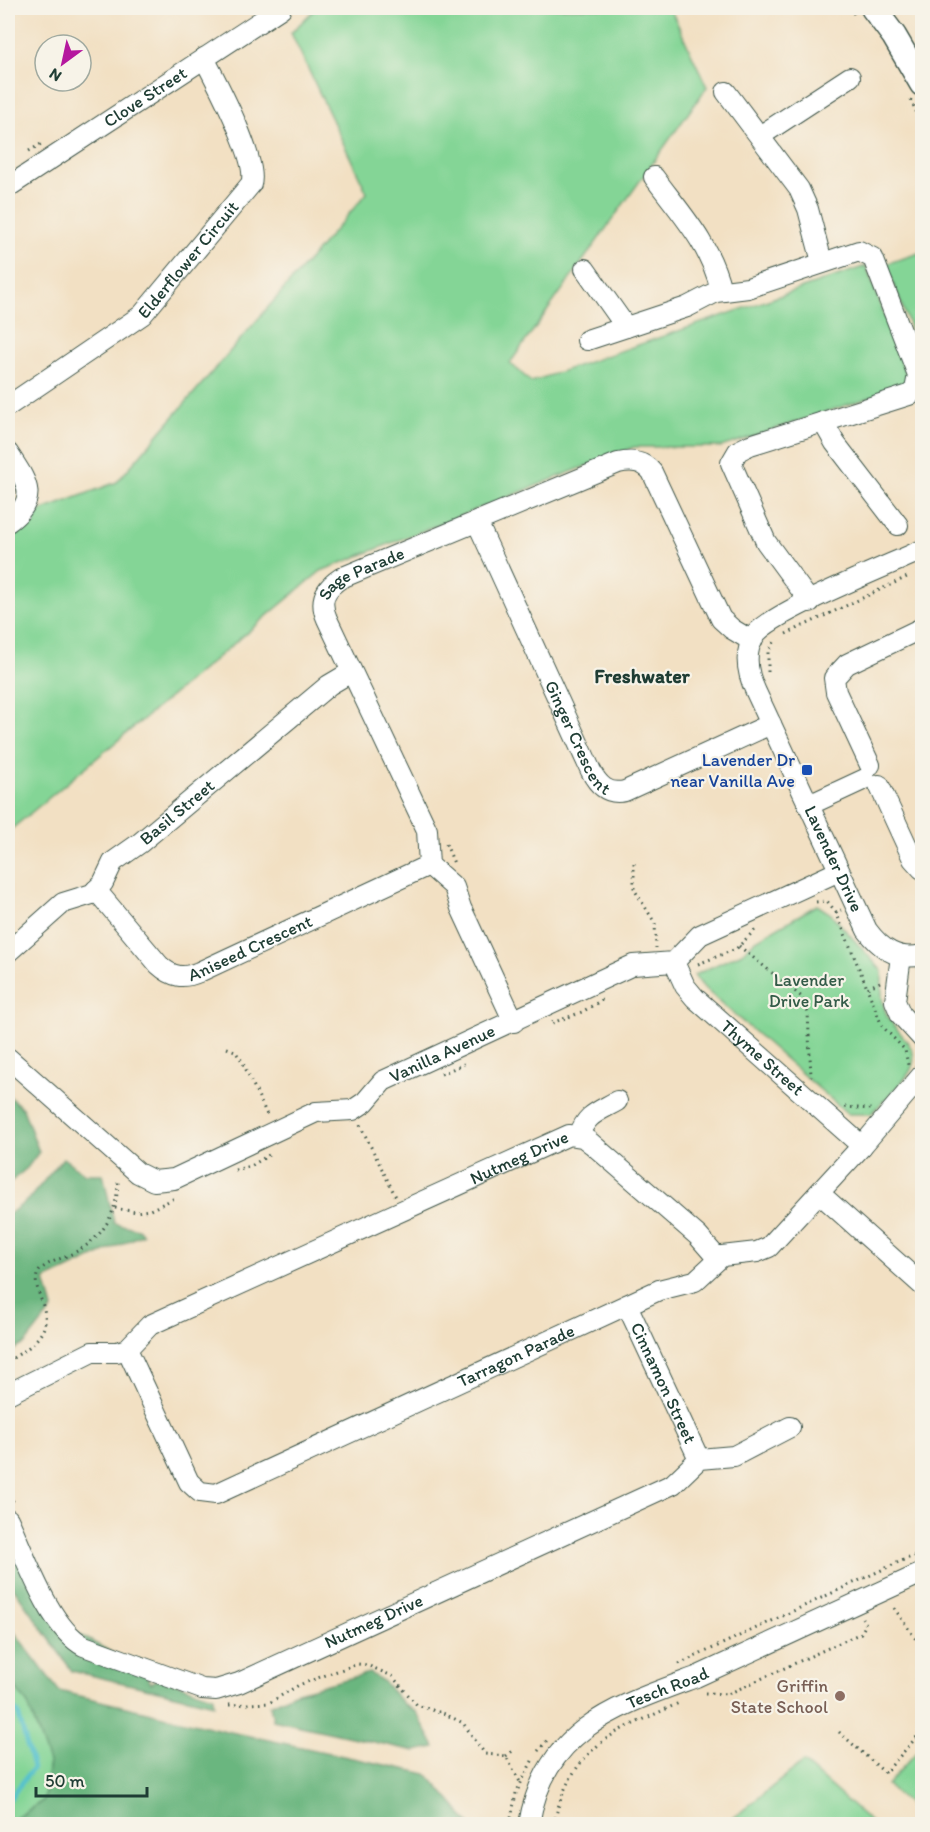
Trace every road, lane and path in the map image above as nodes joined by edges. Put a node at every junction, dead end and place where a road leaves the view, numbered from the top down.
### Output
1 (281, 8) edge
2 (873, 8) edge
3 (204, 58) junction
4 (850, 77) dead end
5 (922, 84) edge
6 (726, 92) dead end
7 (760, 136) junction
8 (654, 177) dead end
9 (8, 187) edge
10 (822, 262) junction
11 (585, 269) dead end
12 (721, 290) junction
13 (626, 327) junction
14 (587, 340) dead end
15 (921, 383) edge
16 (8, 406) edge
17 (823, 422) junction
18 (8, 453) edge
19 (8, 522) edge
20 (477, 522) junction
21 (898, 525) dead end
22 (922, 550) edge
23 (912, 575) dead end
24 (810, 603) junction
25 (922, 628) edge
26 (752, 641) junction
27 (351, 672) junction
28 (768, 675) dead end
29 (771, 724) junction
30 (871, 776) junction
31 (809, 805) junction
32 (443, 839) dead end
33 (634, 863) dead end
34 (429, 865) junction
35 (922, 869) edge
36 (458, 870) dead end
37 (839, 871) junction
38 (96, 890) junction
39 (808, 905) dead end
40 (844, 908) dead end
41 (836, 912) junction
42 (764, 926) dead end
43 (739, 946) junction
44 (8, 952) edge
45 (655, 953) dead end
46 (922, 955) edge
47 (901, 956) junction
48 (681, 965) junction
49 (885, 981) dead end
50 (867, 988) junction
51 (514, 1022) junction
52 (922, 1038) edge
53 (227, 1048) dead end
54 (8, 1058) edge
55 (915, 1072) edge
56 (813, 1082) dead end
57 (617, 1101) dead end
58 (839, 1103) dead end
59 (875, 1108) dead end
60 (271, 1123) dead end
61 (359, 1123) dead end
62 (579, 1136) junction
63 (862, 1146) junction
64 (125, 1182) dead end
65 (819, 1193) junction
66 (401, 1198) dead end
67 (161, 1199) dead end
68 (170, 1199) dead end
69 (718, 1259) junction
70 (922, 1285) edge
71 (627, 1305) junction
72 (127, 1349) junction
73 (8, 1361) edge
74 (8, 1394) edge
75 (790, 1427) dead end
76 (699, 1460) junction
77 (8, 1490) edge
78 (12, 1514) edge
79 (922, 1573) edge
80 (894, 1608) dead end
81 (860, 1614) dead end
82 (922, 1648) edge
83 (699, 1694) dead end
84 (689, 1699) dead end
85 (228, 1705) dead end
86 (624, 1722) dead end
87 (627, 1727) junction
88 (922, 1731) edge
89 (839, 1732) dead end
90 (514, 1750) dead end
91 (506, 1756) junction
92 (520, 1782) dead end
93 (529, 1824) edge
94 (554, 1824) edge

1 - 3 street, Clove Street
2 - 5 main road
3 - 9 street, Clove Street
3 - 16 street, Elderflower Circuit
4 - 7 street
6 - 7 street
7 - 10 street
8 - 12 street
10 - 12 street
10 - 15 street
11 - 13 street
12 - 13 street
13 - 14 street
15 - 17 street
17 - 21 street
17 - 24 street
18 - 19 street
20 - 26 street, Sage Parade
20 - 27 street, Sage Parade
20 - 29 street, Ginger Crescent
22 - 24 street
23 - 28 path
24 - 26 street
25 - 30 street
26 - 29 street, Lavender Drive
27 - 34 street, Sage Parade
27 - 38 street, Basil Street
29 - 31 street, Lavender Drive
30 - 31 street
30 - 35 street
31 - 37 street, Lavender Drive
32 - 36 path
33 - 45 path
34 - 38 street, Aniseed Crescent
34 - 51 street
37 - 47 street, Lavender Drive
37 - 48 street
38 - 44 street
39 - 41 path
40 - 41 path
41 - 50 path
42 - 43 path
43 - 48 path
43 - 56 path
46 - 47 street
47 - 52 street
48 - 51 street, Vanilla Avenue
48 - 63 street, Thyme Street
49 - 50 path
50 - 55 path
51 - 54 street, Vanilla Avenue
53 - 60 path
55 - 63 street
57 - 62 street, Nutmeg Drive
58 - 59 path
61 - 66 path
62 - 69 street, Nutmeg Drive
62 - 72 street, Nutmeg Drive
63 - 65 street
64 - 73 path
65 - 69 street
65 - 70 street
67 - 68 path
69 - 71 street, Tarragon Parade
71 - 72 street, Tarragon Parade
71 - 76 street, Cinnamon Street
72 - 74 street
75 - 76 street
76 - 78 street, Nutmeg Drive
77 - 78 path
79 - 93 street, Tesch Road
80 - 82 path
81 - 83 path
84 - 87 path
85 - 91 path
86 - 87 path
87 - 94 path
88 - 89 path
90 - 91 path
91 - 92 path

